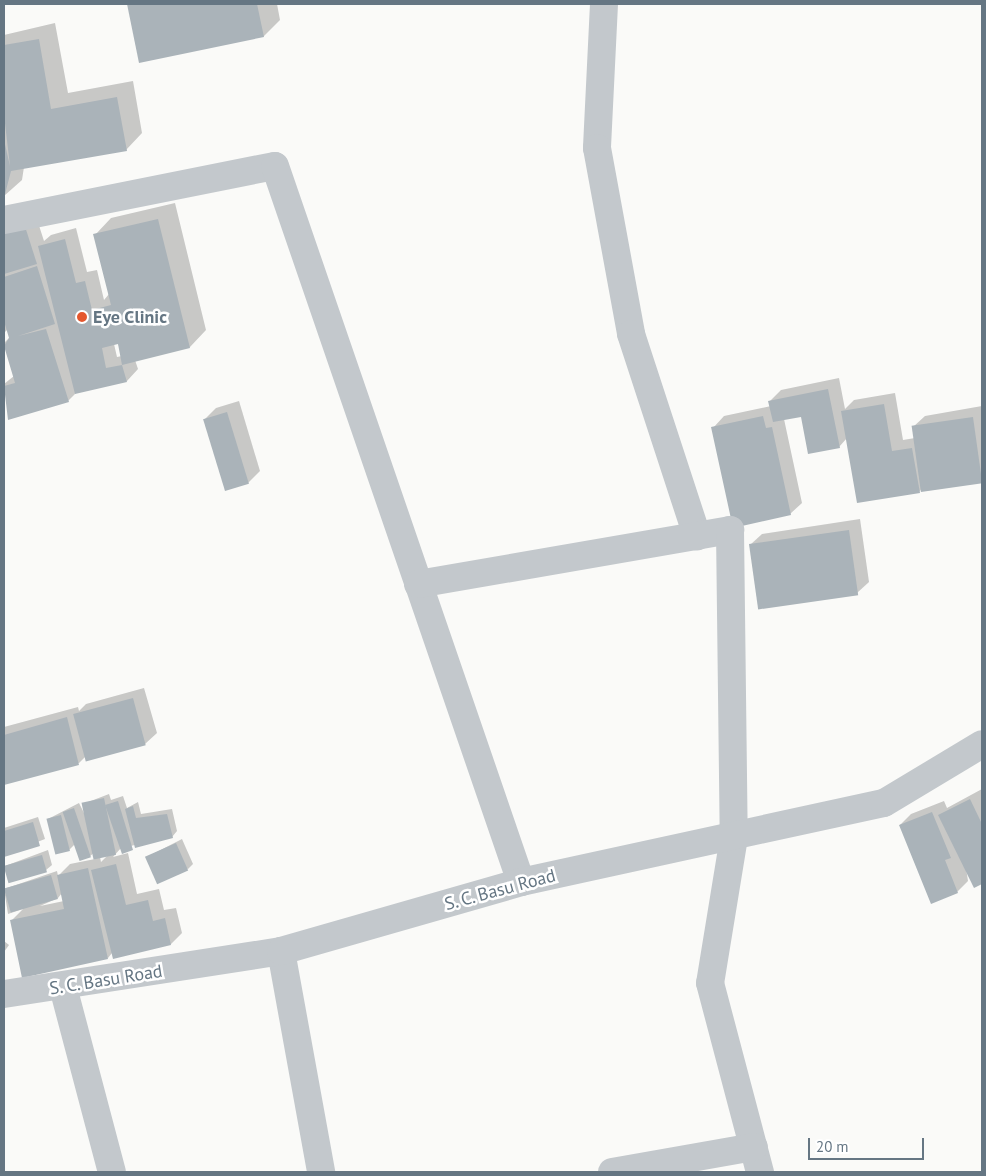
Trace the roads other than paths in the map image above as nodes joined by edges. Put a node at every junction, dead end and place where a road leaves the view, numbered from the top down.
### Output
1 (604, 4) edge
2 (4, 220) edge
3 (697, 536) junction
4 (418, 584) junction
5 (982, 744) edge
6 (734, 837) junction
7 (521, 882) junction
8 (281, 951) junction
9 (63, 987) junction
10 (4, 994) edge
11 (757, 1160) edge
12 (112, 1172) edge
13 (321, 1172) edge
14 (612, 1172) edge

1 - 3 street
2 - 4 street
3 - 4 street
3 - 6 street
4 - 7 street
5 - 6 street, S. C. Basu Road
6 - 7 street, S. C. Basu Road
6 - 11 street
7 - 8 street, S. C. Basu Road
8 - 9 street, S. C. Basu Road
8 - 13 street
9 - 10 street, S. C. Basu Road
9 - 12 street
11 - 14 street

